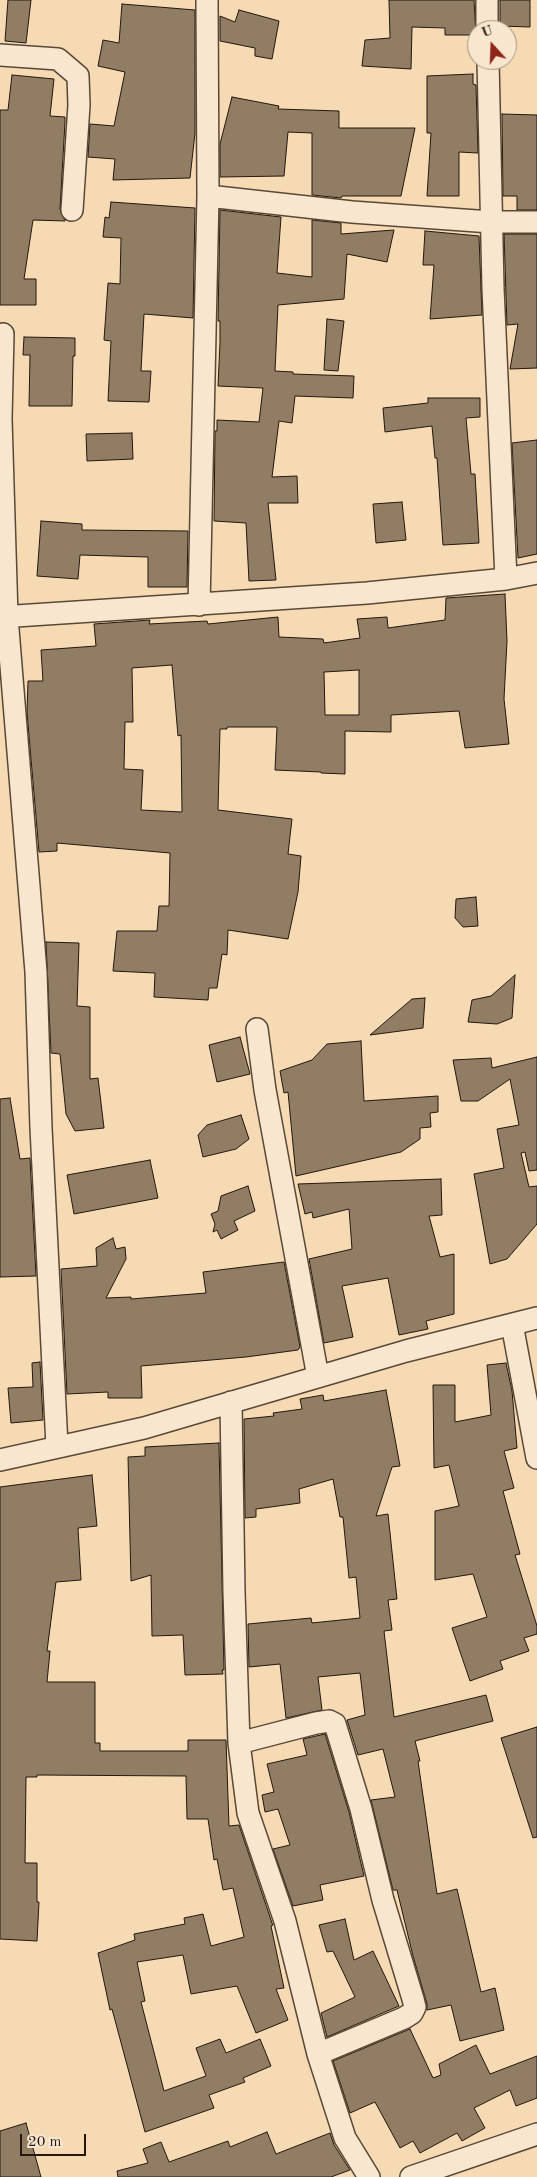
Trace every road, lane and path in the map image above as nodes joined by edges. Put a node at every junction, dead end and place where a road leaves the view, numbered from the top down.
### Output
1 (207, 0) edge
2 (487, 0) edge
3 (487, 20) edge
4 (0, 55) edge
5 (488, 70) edge
6 (208, 196) junction
7 (72, 210) dead end
8 (492, 222) junction
9 (537, 222) edge
10 (3, 334) dead end
11 (537, 573) edge
12 (506, 579) junction
13 (199, 605) junction
14 (4, 617) edge
15 (257, 1029) dead end
16 (537, 1318) edge
17 (512, 1324) junction
18 (318, 1377) junction
19 (231, 1402) junction
20 (58, 1446) junction
21 (537, 1458) edge
22 (0, 1460) edge
23 (239, 1743) junction
24 (318, 2054) junction
25 (537, 2134) edge
26 (369, 2177) edge
27 (410, 2177) edge

1 - 6 street
2 - 3 street
4 - 7 street
5 - 8 street
6 - 8 street
6 - 13 street
8 - 9 street
8 - 12 street
10 - 14 street
11 - 12 street
12 - 13 street
13 - 14 street
14 - 20 street
15 - 18 street
16 - 17 street
17 - 18 street
17 - 21 street
18 - 19 street
19 - 20 street
19 - 23 street
20 - 22 street
23 - 24 street
23 - 24 street
24 - 26 street
25 - 27 street

